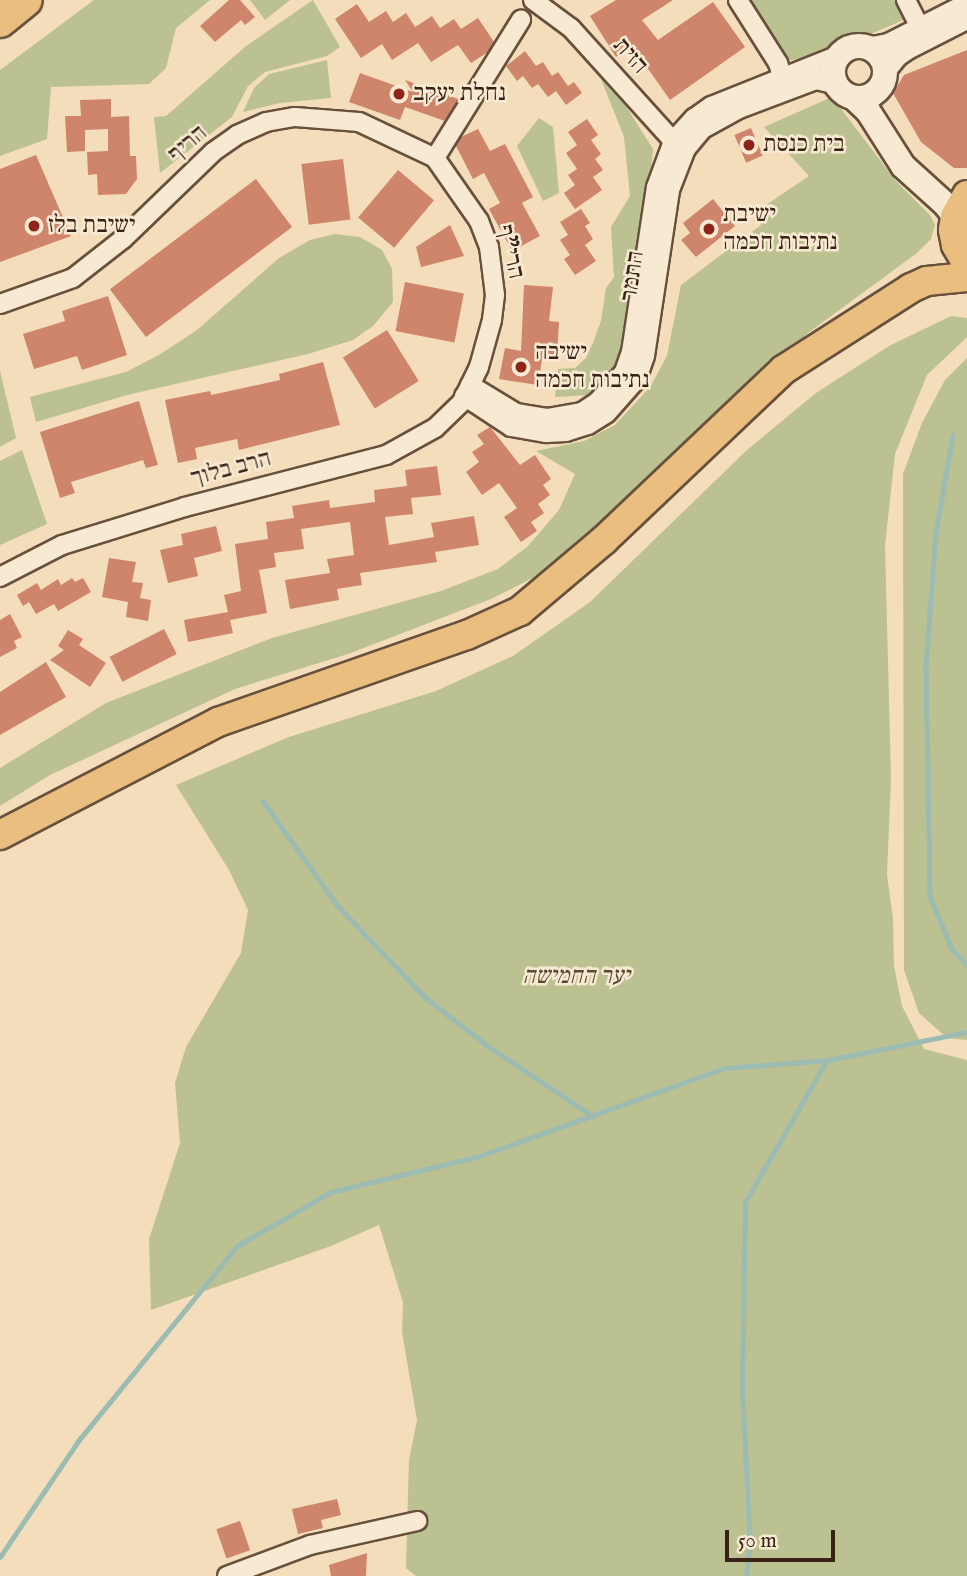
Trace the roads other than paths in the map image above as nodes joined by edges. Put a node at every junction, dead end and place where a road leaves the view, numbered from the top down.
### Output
1 (26, 0) edge
2 (533, 0) edge
3 (738, 0) edge
4 (906, 0) edge
5 (967, 4) edge
6 (0, 20) edge
7 (521, 20) dead end
8 (967, 20) edge
9 (920, 27) junction
10 (867, 47) junction
11 (841, 54) junction
12 (883, 79) junction
13 (785, 84) junction
14 (845, 92) junction
15 (679, 145) junction
16 (435, 158) junction
17 (967, 189) edge
18 (958, 214) edge
19 (967, 264) edge
20 (967, 276) edge
21 (911, 288) junction
22 (0, 304) edge
23 (479, 368) joint
24 (467, 390) junction
25 (0, 577) edge
26 (0, 835) edge
27 (417, 1521) dead end
28 (227, 1576) edge

1 - 6 highway
2 - 15 street, הזית
3 - 13 street
4 - 9 street
5 - 9 street
7 - 16 street
8 - 12 street
9 - 10 street
10 - 11 street
10 - 12 street
11 - 13 street, התמר
11 - 14 street
12 - 14 street
12 - 17 street
13 - 14 street, התמר
13 - 15 street, התמר
14 - 18 street
15 - 24 street, התמר
16 - 22 street, הריף
16 - 23 street, הרי"ף
18 - 19 main road
18 - 21 main road
20 - 21 main road
21 - 26 main road
23 - 24 street, הרב בלוך
24 - 25 street, הרב בלוך
27 - 28 street

